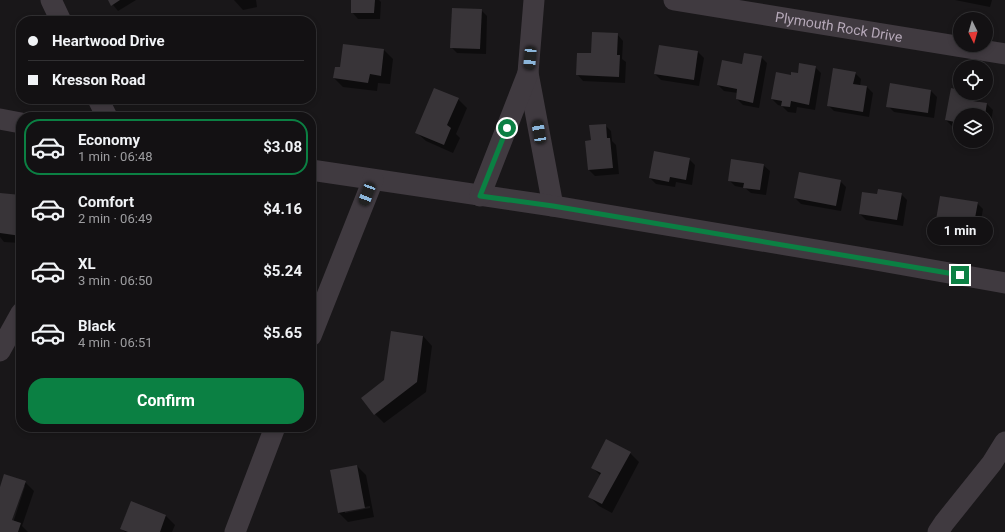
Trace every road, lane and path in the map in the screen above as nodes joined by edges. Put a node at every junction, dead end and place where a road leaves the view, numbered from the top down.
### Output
1 (51, 0) edge
2 (534, 0) edge
3 (674, 0) edge
4 (59, 16) edge
5 (1005, 54) edge
6 (528, 73) junction
7 (0, 119) edge
8 (16, 122) edge
9 (316, 171) edge
10 (373, 180) junction
11 (480, 196) junction
12 (553, 206) junction
13 (1005, 283) edge
14 (16, 322) edge
15 (316, 323) edge
16 (0, 351) edge
17 (273, 432) edge
18 (1005, 442) edge
19 (999, 466) edge
20 (235, 532) edge
21 (938, 532) edge

1 - 4 street
2 - 6 street
3 - 5 street, Plymouth Rock Drive
6 - 11 street
6 - 12 street
7 - 8 street
9 - 10 street
10 - 11 street
10 - 15 street
11 - 12 street
12 - 13 street
14 - 16 street
17 - 20 street
18 - 19 street
19 - 21 street

